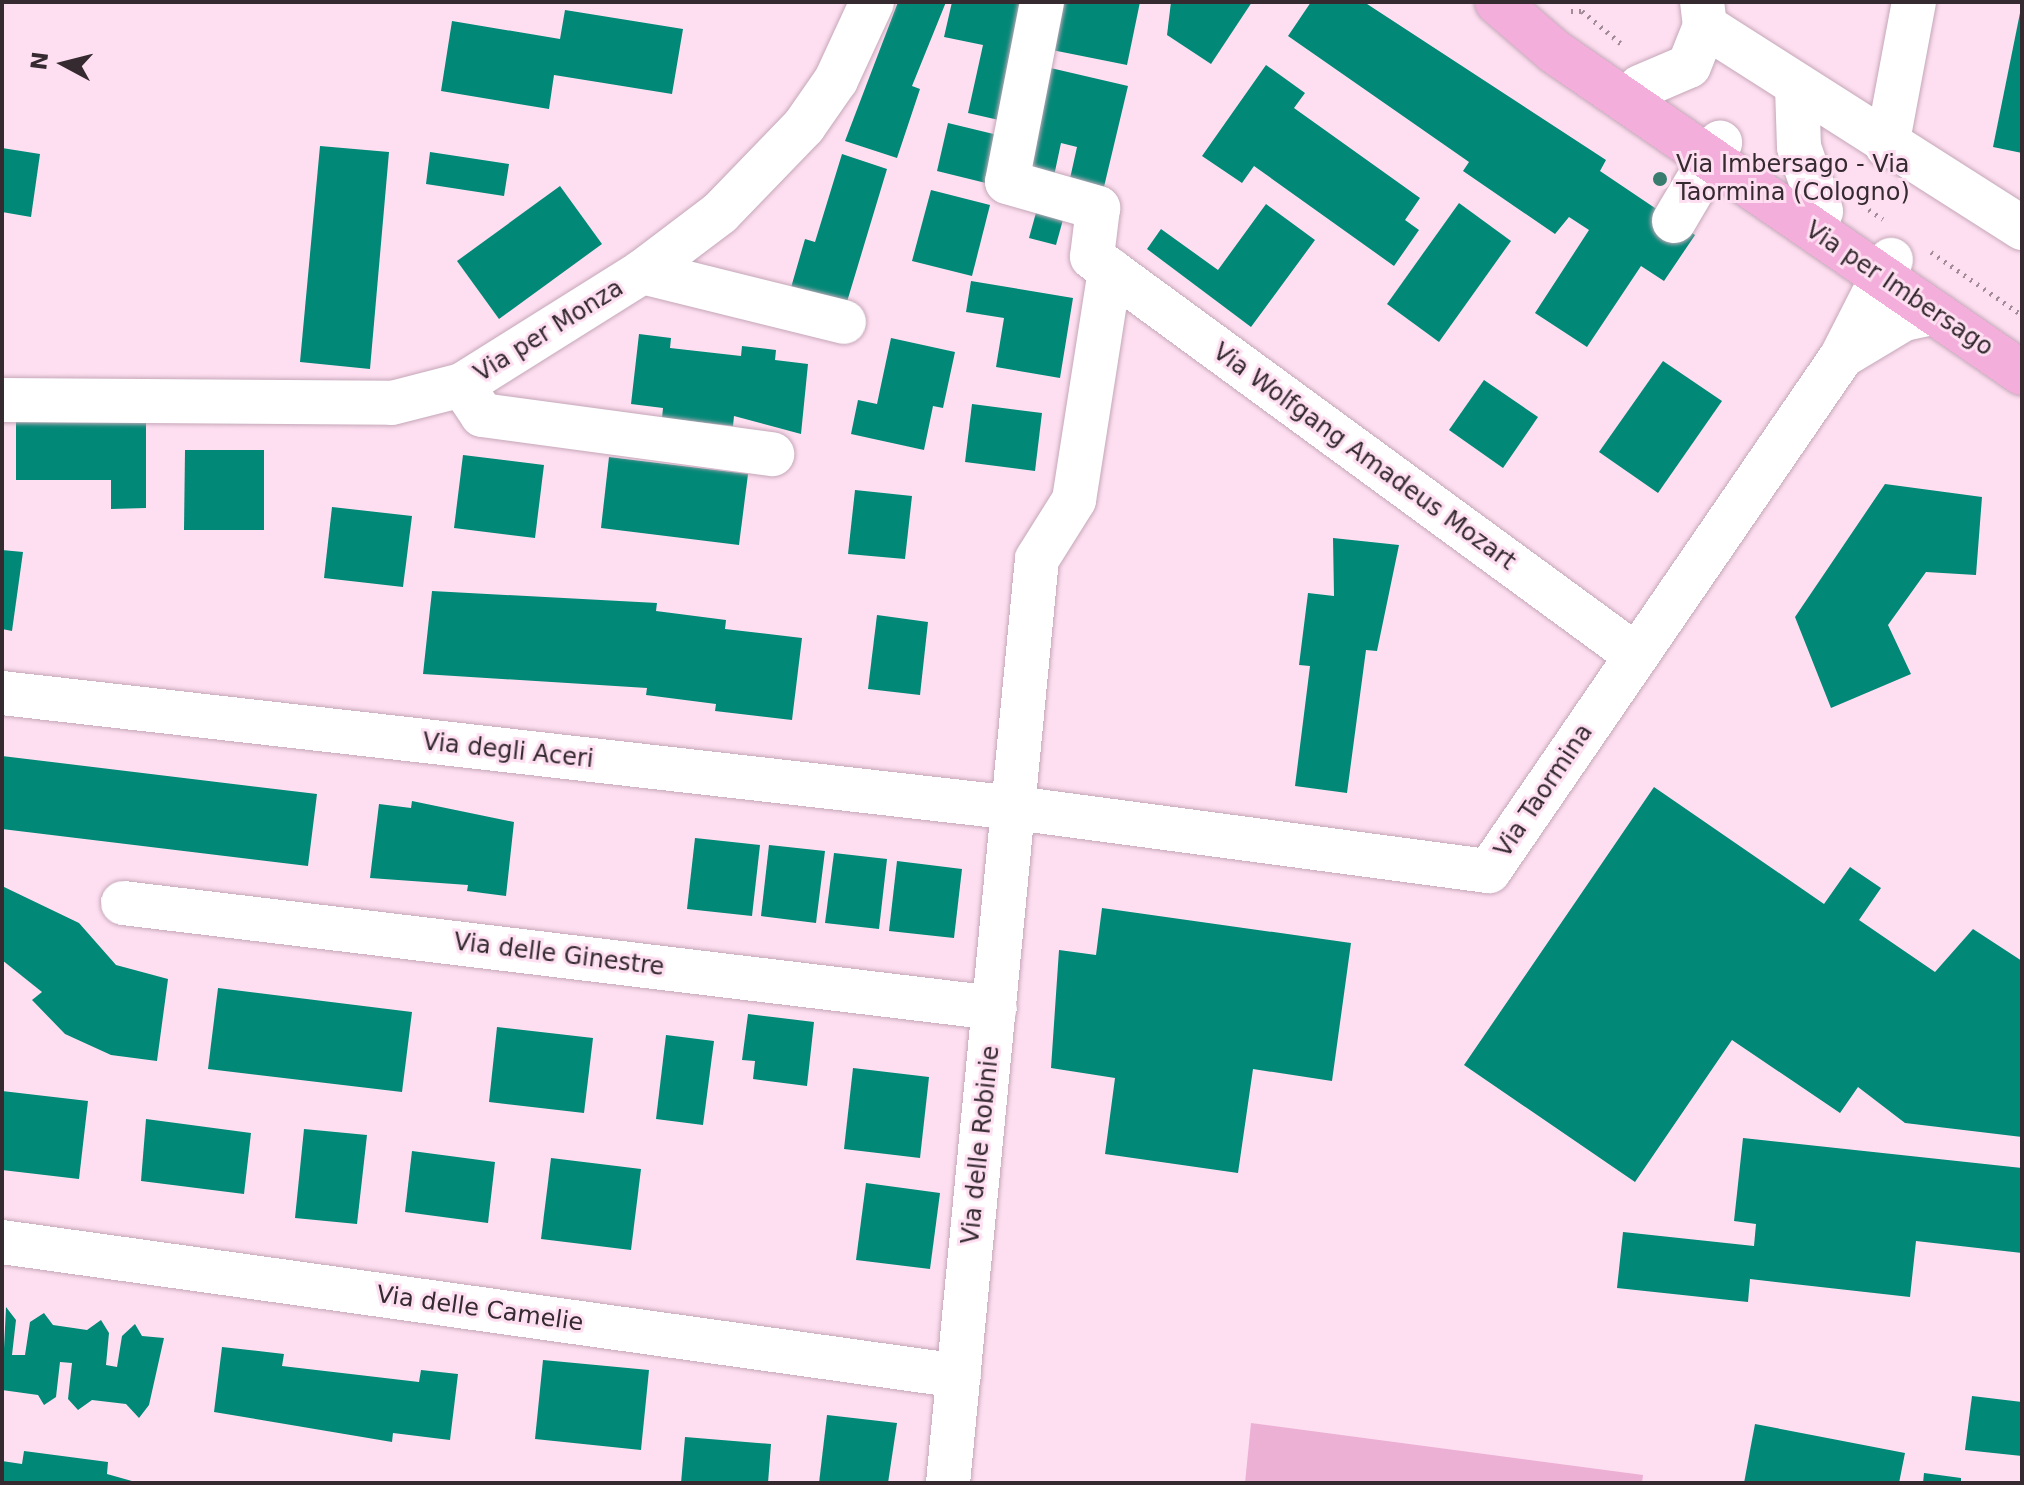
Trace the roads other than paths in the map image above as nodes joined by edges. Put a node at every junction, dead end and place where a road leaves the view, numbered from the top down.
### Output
1 (872, 2) edge
2 (1042, 2) edge
3 (1914, 2) edge
4 (1501, 5) edge
5 (1704, 14) edge
6 (1640, 87) junction
7 (1797, 87) junction
8 (1887, 146) junction
9 (1715, 151) junction
10 (1821, 211) junction
11 (1674, 221) dead end
12 (2022, 228) edge
13 (1101, 263) junction
14 (1887, 269) junction
15 (642, 272) junction
16 (1933, 313) junction
17 (844, 322) dead end
18 (2022, 350) edge
19 (1842, 356) junction
20 (2022, 373) edge
21 (462, 385) junction
22 (2, 400) edge
23 (772, 454) dead end
24 (1637, 656) junction
25 (2, 693) edge
26 (1015, 808) junction
27 (123, 903) dead end
28 (995, 1008) junction
29 (2, 1242) edge
30 (959, 1376) junction
31 (948, 1483) edge

1 - 15 street, Via per Monza
2 - 13 street, Via delle Robinie
3 - 8 street
4 - 6 main road, Via per Imbersago
4 - 9 main road, Via per Imbersago
5 - 6 street
5 - 7 street
6 - 9 main road, Via per Imbersago
7 - 8 street
7 - 10 street
8 - 12 street
9 - 10 main road, Via per Imbersago
9 - 11 street
9 - 14 main road, Via per Imbersago
10 - 14 main road, Via per Imbersago
13 - 24 street, Via Wolfgang Amadeus Mozart
13 - 26 street, Via delle Robinie
14 - 16 main road, Via per Imbersago
14 - 18 main road, Via per Imbersago
14 - 19 street, Via Taormina
15 - 17 street
15 - 21 street, Via per Monza
16 - 19 street, Via Taormina
16 - 20 main road, Via per Imbersago
19 - 24 street, Via Taormina
21 - 22 street, Via per Monza
21 - 23 street
24 - 26 street, Via Taormina
25 - 26 street, Via degli Aceri
26 - 28 street, Via delle Robinie
27 - 28 street, Via delle Ginestre
28 - 30 street, Via delle Robinie
29 - 30 street, Via delle Camelie
30 - 31 street, Via delle Robinie

